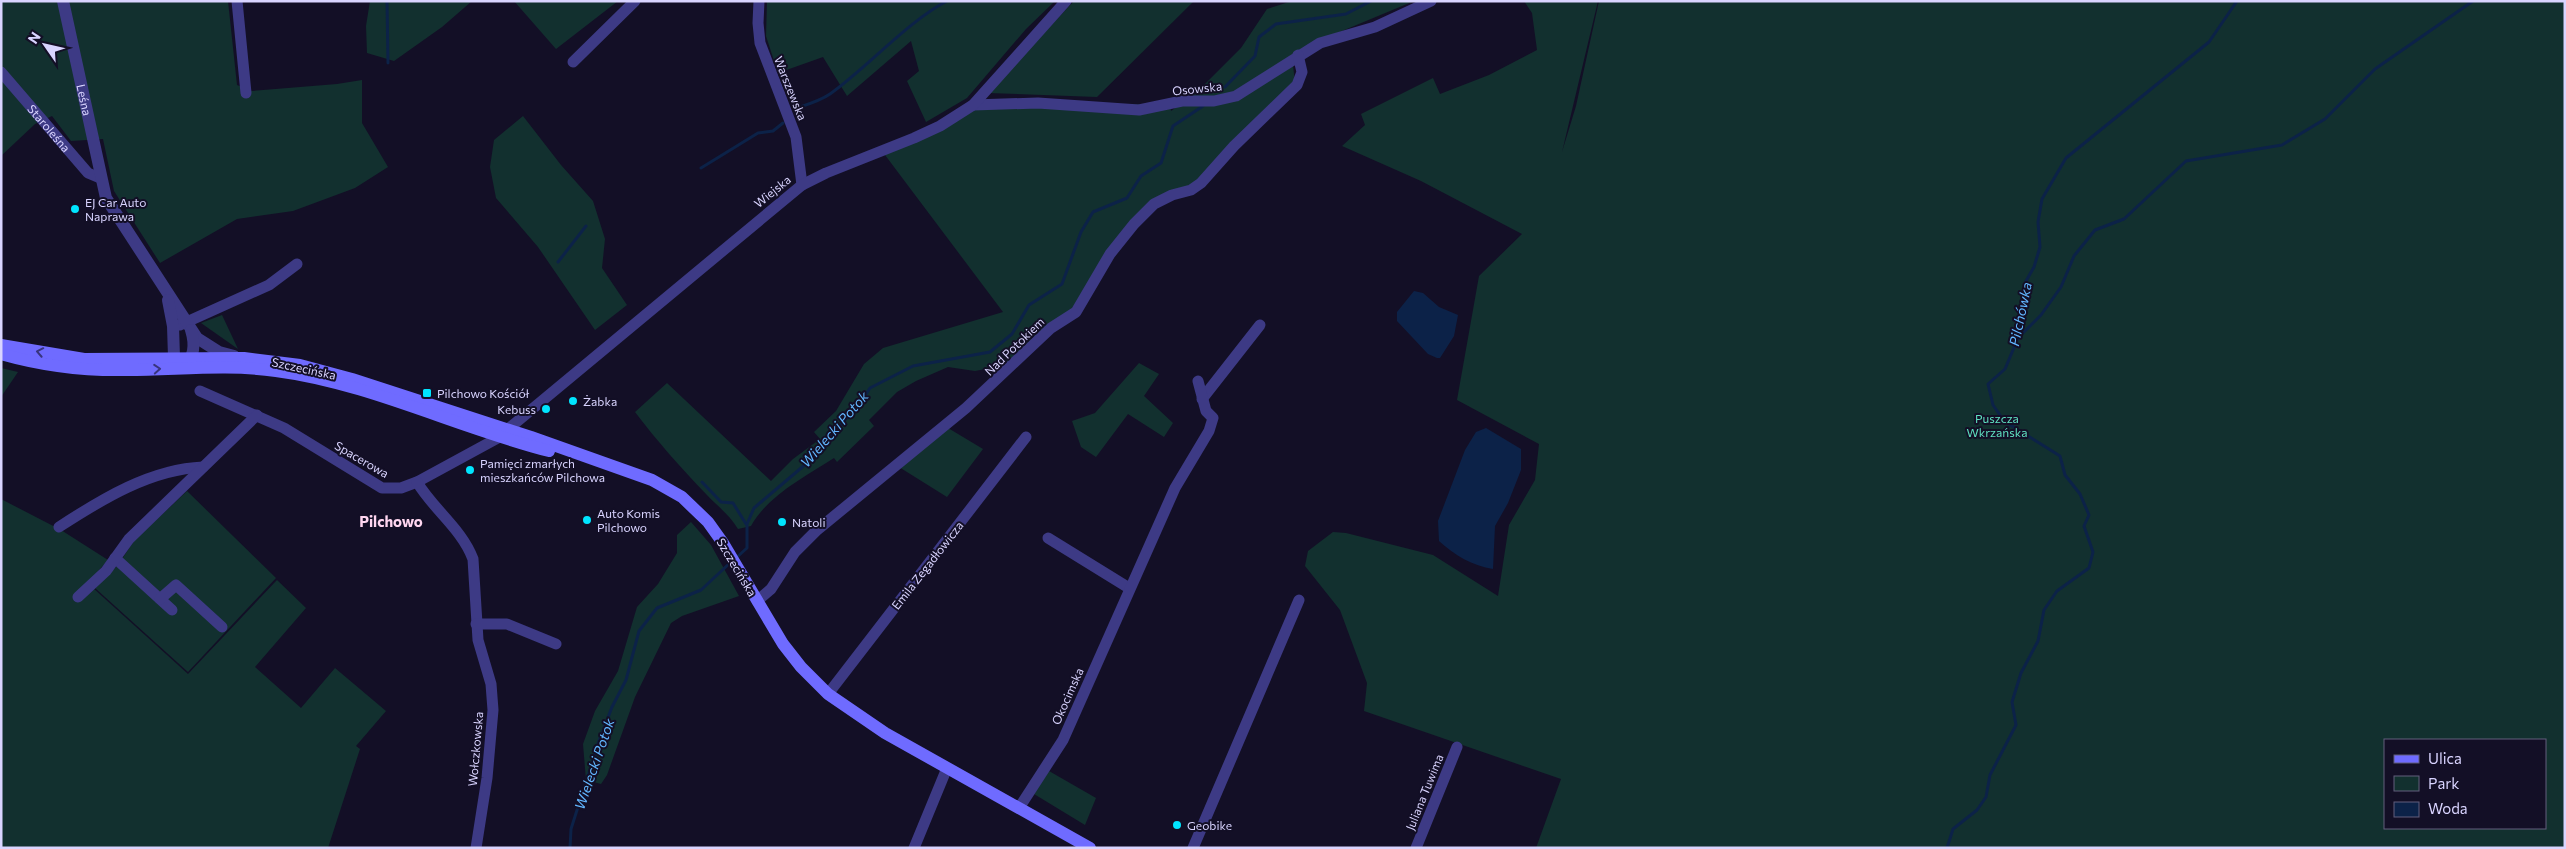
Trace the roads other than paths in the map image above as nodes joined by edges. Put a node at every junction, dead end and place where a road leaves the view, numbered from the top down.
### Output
1 (63, 1) edge
2 (237, 1) edge
3 (635, 1) edge
4 (759, 1) edge
5 (1066, 1) edge
6 (1431, 1) edge
7 (1298, 56) junction
8 (573, 62) dead end
9 (1, 72) edge
10 (246, 93) dead end
11 (973, 105) junction
12 (100, 178) junction
13 (802, 184) junction
14 (297, 264) dead end
15 (166, 292) junction
16 (1260, 325) dead end
17 (173, 326) junction
18 (188, 327) junction
19 (1, 345) edge
20 (1, 354) edge
21 (244, 358) junction
22 (183, 360) junction
23 (1198, 380) dead end
24 (200, 391) dead end
25 (1202, 399) junction
26 (257, 415) junction
27 (503, 433) junction
28 (1026, 437) dead end
29 (204, 467) junction
30 (417, 482) junction
31 (59, 527) dead end
32 (1048, 538) dead end
33 (115, 558) junction
34 (1129, 588) junction
35 (78, 597) dead end
36 (160, 599) junction
37 (1299, 600) dead end
38 (757, 601) junction
39 (172, 610) dead end
40 (476, 624) junction
41 (222, 627) dead end
42 (556, 644) dead end
43 (828, 694) junction
44 (1457, 747) dead end
45 (947, 768) junction
46 (1019, 808) junction
47 (476, 848) edge
48 (914, 848) edge
49 (1090, 848) edge
50 (1192, 848) edge
51 (1416, 848) edge

1 - 12 street, Leśna
2 - 10 street
3 - 8 street
4 - 13 street, Warszewska
5 - 11 street, Wiejska
6 - 7 street, Osowska
7 - 11 street, Osowska
7 - 38 street, Nad Potokiem
9 - 12 street, Staroleśna
11 - 13 street, Wiejska
12 - 15 street, Leśna
13 - 27 street, Wiejska
14 - 18 street
15 - 17 street
15 - 18 street
16 - 25 street
17 - 18 street
17 - 22 street
18 - 21 street
18 - 22 street
22 -> 19 main road, Szczecińska
20 -> 22 main road, Szczecińska
21 - 22 main road, Szczecińska
21 - 27 main road, Szczecińska
22 - 27 main road, Szczecińska
23 - 25 street, Okocimska
24 - 26 street, Spacerowa
25 - 34 street, Okocimska
26 - 29 street
26 - 30 street, Spacerowa
27 - 30 street, Spacerowa
27 - 38 main road, Szczecińska
28 - 43 street, Emila Zegadłowicza
29 - 31 street
29 - 33 street
30 - 40 street, Wołczkowska
32 - 34 street
33 - 35 street
33 - 36 street
34 - 46 street, Okocimska
36 - 39 street
36 - 41 street
37 - 50 street
38 - 43 main road, Szczecińska
40 - 42 street
40 - 47 street, Wołczkowska
43 - 45 main road, Szczecińska
44 - 51 street, Juliana Tuwima
45 - 46 main road
45 - 48 street
46 - 49 main road

